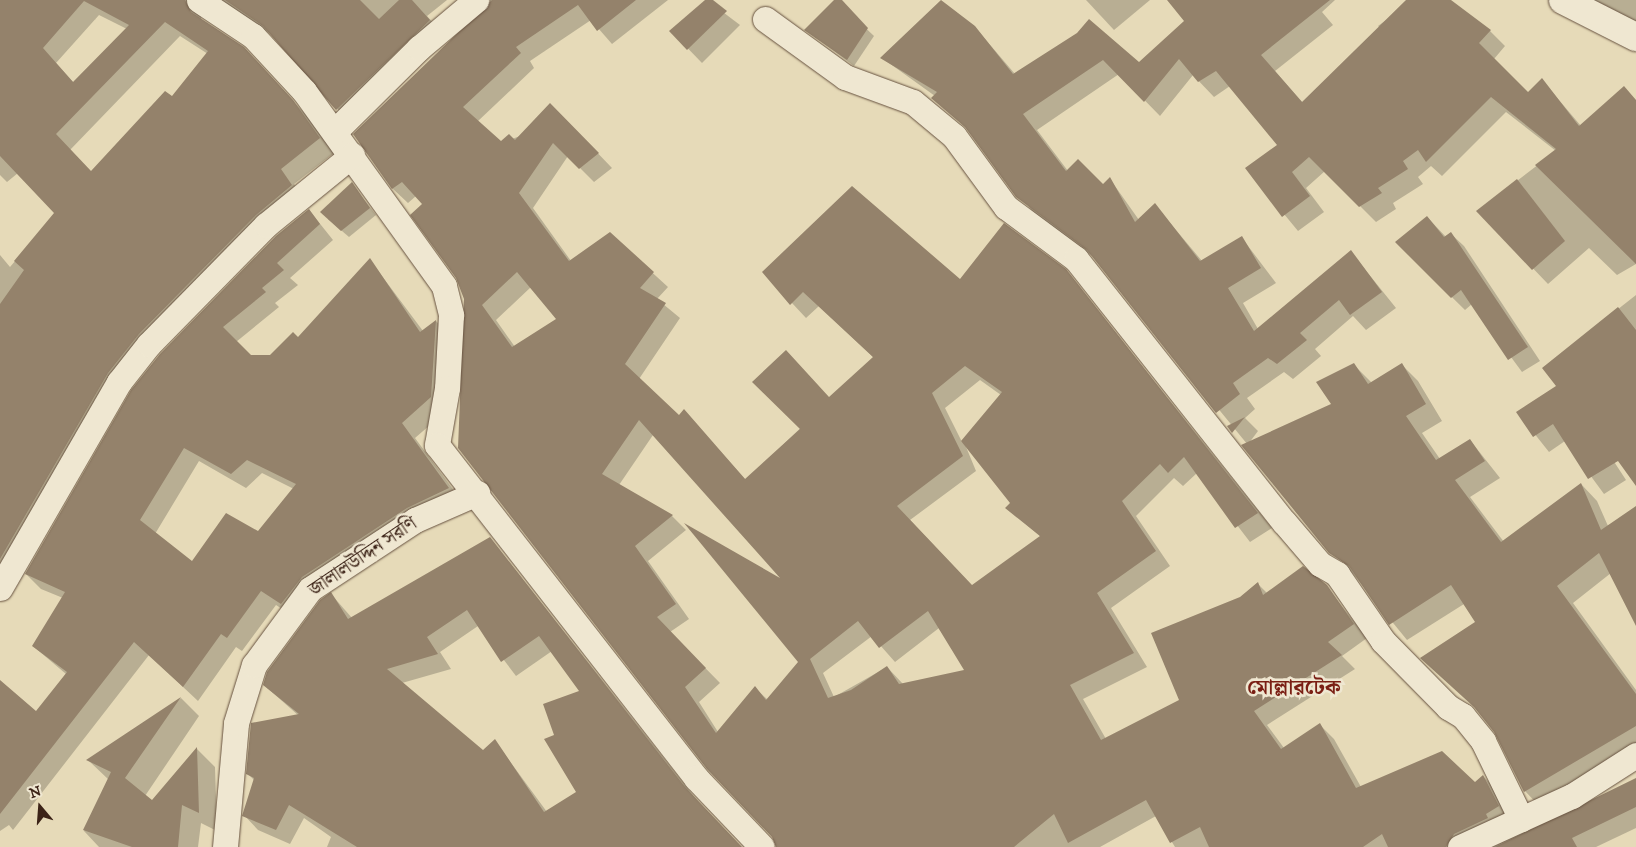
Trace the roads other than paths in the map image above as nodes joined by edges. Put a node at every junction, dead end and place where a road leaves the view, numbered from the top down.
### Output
1 (199, 0) edge
2 (476, 0) edge
3 (1563, 0) edge
4 (765, 19) dead end
5 (1636, 37) edge
6 (334, 132) junction
7 (352, 155) junction
8 (477, 493) junction
9 (0, 588) edge
10 (1636, 754) edge
11 (1521, 819) junction
12 (225, 847) edge
13 (762, 847) edge
14 (1460, 847) edge

1 - 6 street
2 - 6 street
3 - 5 street
4 - 11 street
6 - 7 street
7 - 8 street
7 - 9 street
8 - 12 street, জালালউদ্দিন সরণি
8 - 13 street
10 - 11 street
11 - 14 street

